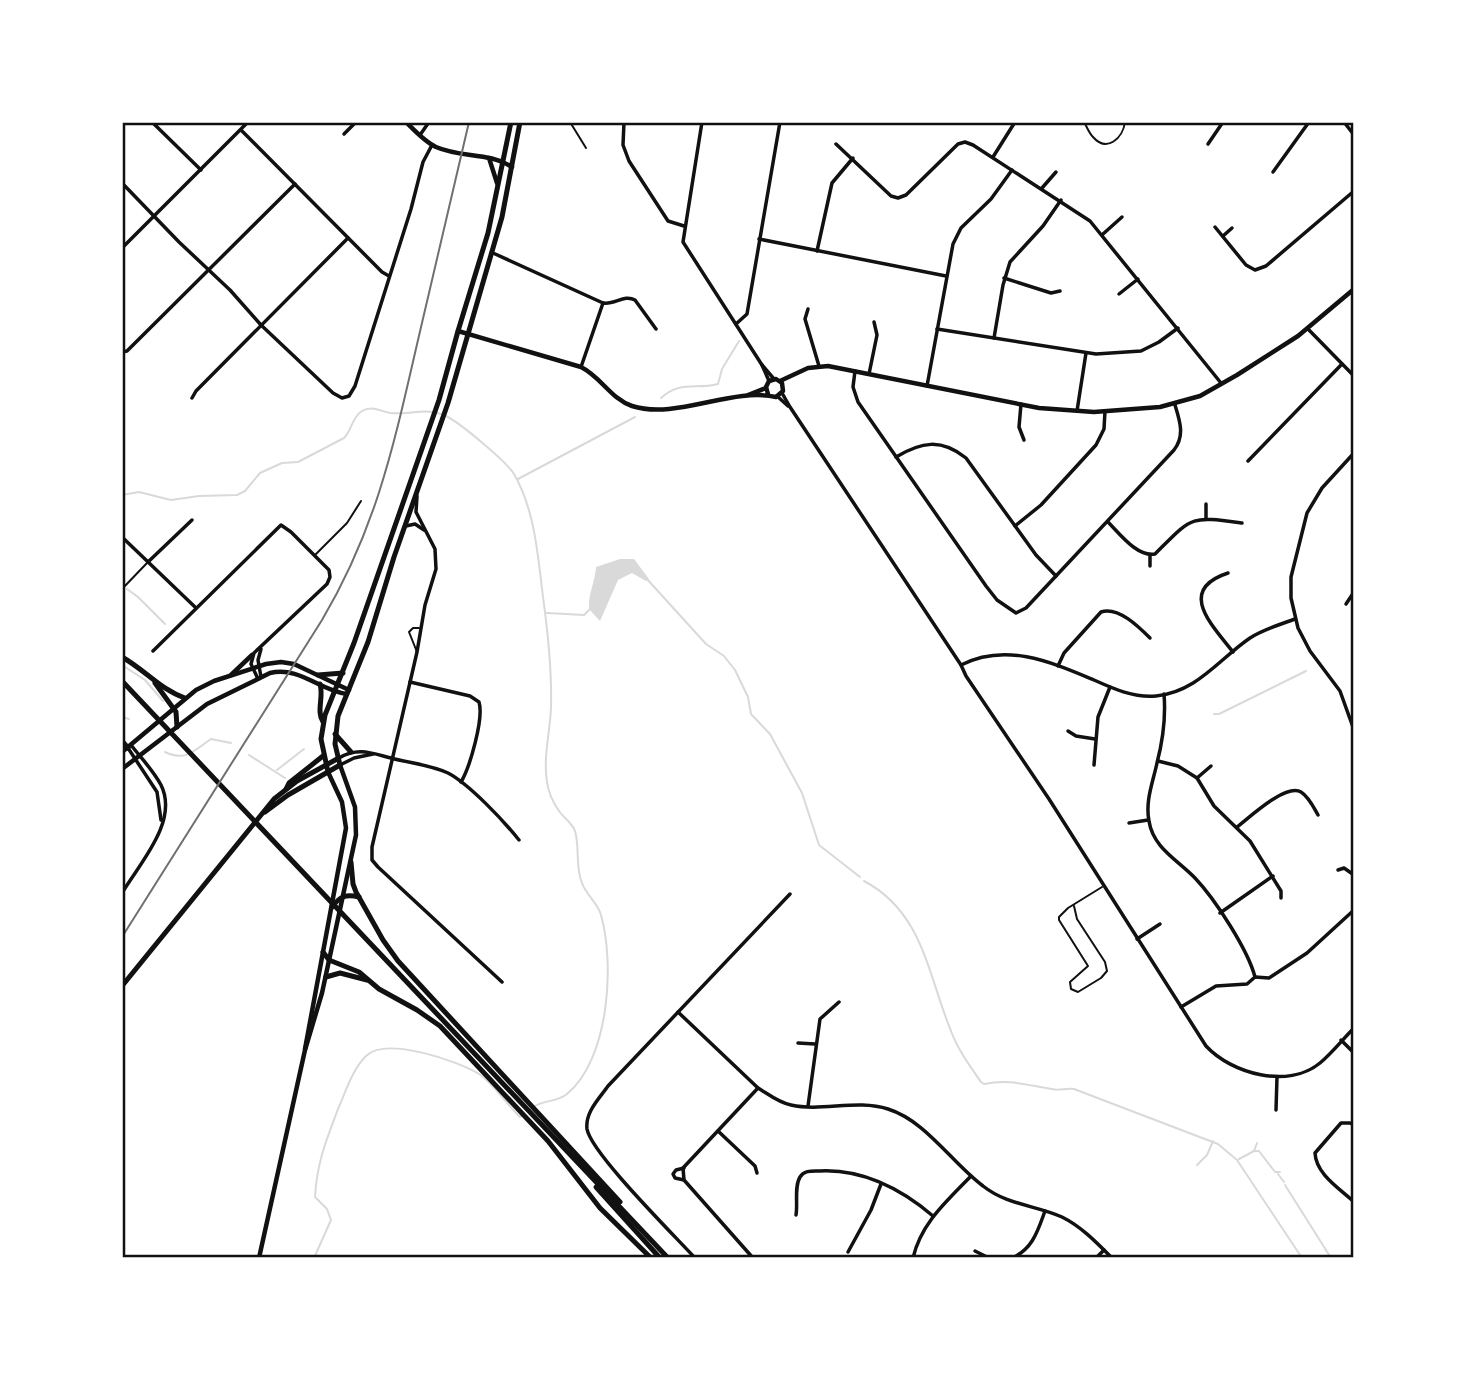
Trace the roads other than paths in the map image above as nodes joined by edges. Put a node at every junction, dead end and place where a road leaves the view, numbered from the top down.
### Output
1 (152, 122) edge
2 (248, 122) edge
3 (356, 122) edge
4 (406, 122) edge
5 (429, 122) edge
6 (511, 122) edge
7 (520, 122) edge
8 (570, 122) edge
9 (624, 122) edge
10 (702, 122) edge
11 (780, 122) edge
12 (1015, 122) edge
13 (1084, 122) edge
14 (1125, 122) edge
15 (1223, 122) edge
16 (1310, 122) edge
17 (1344, 122) edge
18 (241, 130) junction
19 (344, 134) dead end
20 (420, 135) junction
21 (1353, 135) edge
22 (836, 144) dead end
23 (1208, 144) dead end
24 (432, 145) junction
25 (586, 148) dead end
26 (993, 157) junction
27 (489, 158) junction
28 (853, 158) junction
29 (504, 162) junction
30 (512, 167) junction
31 (201, 170) junction
32 (1013, 170) junction
33 (1056, 172) dead end
34 (1273, 172) dead end
35 (122, 183) edge
36 (295, 184) junction
37 (499, 188) junction
38 (1042, 188) junction
39 (1353, 191) edge
40 (1060, 200) junction
41 (155, 216) junction
42 (1122, 217) dead end
43 (684, 226) junction
44 (1215, 227) dead end
45 (1232, 228) dead end
46 (1103, 234) junction
47 (1223, 236) junction
48 (348, 238) junction
49 (760, 239) junction
50 (122, 248) edge
51 (817, 251) junction
52 (493, 253) junction
53 (209, 269) junction
54 (389, 276) junction
55 (946, 276) junction
56 (1004, 278) junction
57 (1138, 279) junction
58 (1353, 289) edge
59 (1060, 290) dead end
60 (1119, 294) dead end
61 (603, 303) junction
62 (808, 309) dead end
63 (874, 322) dead end
64 (736, 324) junction
65 (261, 325) junction
66 (1178, 328) junction
67 (656, 329) dead end
68 (937, 329) junction
69 (1308, 329) junction
70 (457, 331) junction
71 (467, 334) junction
72 (994, 338) junction
73 (122, 352) edge
74 (1086, 353) junction
75 (1342, 364) junction
76 (819, 366) junction
77 (581, 367) junction
78 (855, 371) junction
79 (869, 374) junction
80 (1353, 376) edge
81 (1222, 384) junction
82 (778, 386) junction
83 (927, 386) junction
84 (767, 391) junction
85 (192, 398) dead end
86 (1021, 404) junction
87 (1175, 405) junction
88 (1077, 411) junction
89 (1105, 411) junction
90 (1024, 440) dead end
91 (1353, 453) edge
92 (895, 458) junction
93 (1248, 461) dead end
94 (416, 496) junction
95 (361, 500) dead end
96 (1206, 504) dead end
97 (1206, 518) junction
98 (192, 520) dead end
99 (1108, 522) junction
100 (1242, 523) dead end
101 (406, 526) junction
102 (1014, 526) junction
103 (425, 532) junction
104 (122, 537) edge
105 (314, 555) junction
106 (1150, 555) junction
107 (148, 562) junction
108 (1150, 566) dead end
109 (1228, 573) dead end
110 (1056, 576) junction
111 (122, 589) edge
112 (1353, 592) edge
113 (1346, 604) dead end
114 (195, 607) junction
115 (1295, 619) junction
116 (421, 629) junction
117 (1150, 638) dead end
118 (261, 649) junction
119 (153, 650) dead end
120 (417, 652) junction
121 (1233, 652) junction
122 (253, 655) junction
123 (122, 657) edge
124 (961, 665) junction
125 (1058, 666) junction
126 (256, 667) junction
127 (342, 673) junction
128 (318, 675) junction
129 (230, 676) junction
130 (259, 678) junction
131 (155, 680) junction
132 (122, 681) edge
133 (410, 682) junction
134 (320, 684) junction
135 (337, 685) junction
136 (1110, 687) junction
137 (334, 692) junction
138 (348, 692) junction
139 (1164, 694) junction
140 (185, 698) junction
141 (174, 708) junction
142 (323, 722) junction
143 (177, 727) junction
144 (1353, 730) edge
145 (1068, 731) dead end
146 (335, 734) junction
147 (1095, 739) junction
148 (122, 741) edge
149 (127, 748) edge
150 (351, 752) junction
151 (373, 754) junction
152 (323, 756) junction
153 (138, 759) junction
154 (392, 759) junction
155 (1158, 761) junction
156 (338, 762) junction
157 (1094, 765) dead end
158 (1211, 766) dead end
159 (122, 769) edge
160 (327, 769) junction
161 (1197, 778) junction
162 (461, 782) junction
163 (286, 789) junction
164 (265, 812) junction
165 (1318, 816) dead end
166 (1149, 820) junction
167 (1129, 823) dead end
168 (1237, 827) junction
169 (519, 839) dead end
170 (351, 862) junction
171 (1338, 870) dead end
172 (1353, 875) edge
173 (1273, 876) junction
174 (1104, 886) junction
175 (122, 893) edge
176 (790, 894) dead end
177 (342, 897) junction
178 (359, 897) junction
179 (1281, 898) dead end
180 (1074, 906) junction
181 (332, 908) junction
182 (1353, 910) edge
183 (1220, 912) junction
184 (1160, 925) dead end
185 (1137, 939) junction
186 (323, 952) junction
187 (329, 960) junction
188 (326, 977) junction
189 (1255, 977) junction
190 (367, 980) junction
191 (502, 982) dead end
192 (122, 986) edge
193 (839, 1003) dead end
194 (1181, 1007) junction
195 (678, 1013) junction
196 (1353, 1027) edge
197 (461, 1035) junction
198 (1341, 1040) junction
199 (798, 1043) dead end
200 (815, 1044) junction
201 (305, 1050) junction
202 (1353, 1052) edge
203 (1277, 1077) junction
204 (758, 1087) junction
205 (808, 1106) junction
206 (1276, 1110) dead end
207 (1353, 1125) edge
208 (718, 1131) junction
209 (572, 1157) junction
210 (684, 1167) junction
211 (757, 1173) dead end
212 (971, 1176) junction
213 (684, 1180) junction
214 (881, 1184) junction
215 (1353, 1202) edge
216 (1045, 1211) junction
217 (796, 1215) dead end
218 (629, 1216) junction
219 (933, 1216) junction
220 (1104, 1250) junction
221 (975, 1251) dead end
222 (848, 1252) dead end
223 (259, 1258) edge
224 (651, 1258) edge
225 (660, 1258) edge
226 (668, 1258) edge
227 (695, 1258) edge
228 (753, 1258) edge
229 (913, 1258) edge
230 (989, 1258) edge
231 (1012, 1258) edge
232 (1096, 1258) edge
233 (1112, 1258) edge

1 - 31 street
2 - 18 street
3 - 19 street
4 - 20 main road
5 - 20 street
6 - 29 main road
7 - 30 main road
8 - 25 lane
9 - 43 street
10 - 43 street
11 - 49 street
12 - 26 street
13 - 14 lane
15 - 23 street
16 - 34 street
17 - 21 street
18 - 31 street
18 - 36 street
20 - 24 main road
22 - 28 street
24 - 27 main road
24 - 54 street
26 - 28 street
26 - 32 street
27 - 29 main road
27 - 37 main road
28 - 51 street
29 - 30 main road
29 - 37 main road
30 - 52 main road
31 - 41 street
32 - 38 street
32 - 55 street
33 - 38 street
35 - 41 street
36 - 48 street
36 - 53 street
37 - 70 main road
38 - 40 street
39 - 47 street
40 - 46 street
40 - 56 street
41 - 50 street
41 - 53 street
42 - 46 street
43 - 64 street
44 - 47 street
45 - 47 street
46 - 57 street
48 - 54 street
48 - 65 street
49 - 51 street
49 - 64 street
51 - 55 street
52 - 61 street
52 - 71 main road
53 - 65 street
53 - 73 street
54 - 65 street
55 - 68 street
56 - 59 street
56 - 72 street
57 - 60 street
57 - 66 street
58 - 69 main road
61 - 67 street
61 - 77 street
62 - 76 street
63 - 79 street
64 - 82 street
65 - 85 street
66 - 74 street
66 - 81 street
68 - 72 street
68 - 83 street
69 - 75 street
69 - 81 main road
70 - 71 main road
70 - 127 main road
71 - 77 main road
71 - 94 main road
72 - 74 street
74 - 88 street
75 - 80 street
75 - 93 street
76 - 78 main road
76 - 82 main road
77 - 84 main road
78 - 79 main road
78 - 92 street
79 - 83 main road
81 - 87 main road
82 - 84 main road
82 - 84 main road
82 - 124 street
83 - 86 main road
86 - 88 main road
86 - 90 street
87 - 89 main road
87 - 99 street
88 - 89 main road
89 - 102 street
91 - 115 street
92 - 102 street
92 - 110 street
94 - 101 main road
94 - 103 street
95 - 105 lane
96 - 97 street
97 - 100 street
97 - 106 street
98 - 107 street
99 - 106 street
99 - 110 street
101 - 103 street
101 - 138 main road
102 - 110 street
103 - 116 street
104 - 107 street
105 - 114 street
105 - 118 street
106 - 108 street
107 - 111 lane
107 - 114 street
109 - 121 street
112 - 113 street
114 - 119 street
115 - 121 street
115 - 144 street
116 - 120 street
116 - 120 lane
117 - 125 street
118 - 122 street
118 - 126 street
120 - 133 street
121 - 139 street
122 - 126 street
122 - 129 main road
123 - 131 main road
124 - 125 street
124 - 174 street
125 - 136 street
126 - 128 main road
126 - 129 main road
126 - 130 street
127 - 128 main road
127 - 135 main road
128 - 135 main road
129 - 140 main road
130 - 134 main road
130 - 143 main road
131 - 140 main road
131 - 141 main road
132 - 197 main road
133 - 154 street
133 - 162 street
134 - 137 main road
134 - 142 main road
135 - 137 main road
135 - 138 main road
136 - 139 street
136 - 147 street
137 - 138 main road
137 - 142 main road
138 - 146 main road
139 - 155 street
140 - 141 main road
141 - 143 main road
141 - 149 main road
142 - 152 main road
143 - 153 main road
145 - 147 street
146 - 150 main road
146 - 156 main road
147 - 157 street
148 - 149 main road
149 - 153 street
150 - 151 street
150 - 156 street
151 - 154 street
151 - 156 street
152 - 160 main road
152 - 163 main road
153 - 159 main road
153 - 175 street
154 - 162 street
154 - 191 street
155 - 161 street
155 - 166 street
156 - 160 main road
156 - 170 main road
158 - 161 street
160 - 163 main road
160 - 164 main road
160 - 181 main road
161 - 168 street
162 - 169 street
163 - 164 main road
164 - 192 main road
165 - 168 street
166 - 167 street
166 - 183 street
168 - 173 street
170 - 177 main road
170 - 178 main road
171 - 172 street
173 - 179 street
173 - 183 street
174 - 180 lane
174 - 185 street
176 - 195 street
177 - 178 main road
177 - 181 main road
177 - 187 main road
178 - 197 main road
180 - 180 lane
181 - 186 main road
182 - 189 street
183 - 189 street
184 - 185 street
185 - 194 street
186 - 187 main road
186 - 201 main road
187 - 188 main road
187 - 190 main road
188 - 190 main road
188 - 201 main road
189 - 194 street
190 - 224 main road
193 - 200 street
194 - 203 street
195 - 204 street
195 - 227 street
196 - 198 street
197 - 209 main road
197 - 218 main road
198 - 202 street
198 - 203 street
199 - 200 street
200 - 205 street
201 - 223 main road
203 - 206 street
204 - 205 street
204 - 208 street
205 - 212 street
207 - 215 street
208 - 210 street
208 - 211 street
209 - 218 main road
209 - 225 main road
210 - 213 street
210 - 213 street
212 - 216 street
212 - 219 street
213 - 228 street
214 - 217 street
214 - 219 street
214 - 222 street
216 - 220 street
216 - 231 street
218 - 226 main road
219 - 229 street
220 - 232 street
220 - 233 street
221 - 230 street

